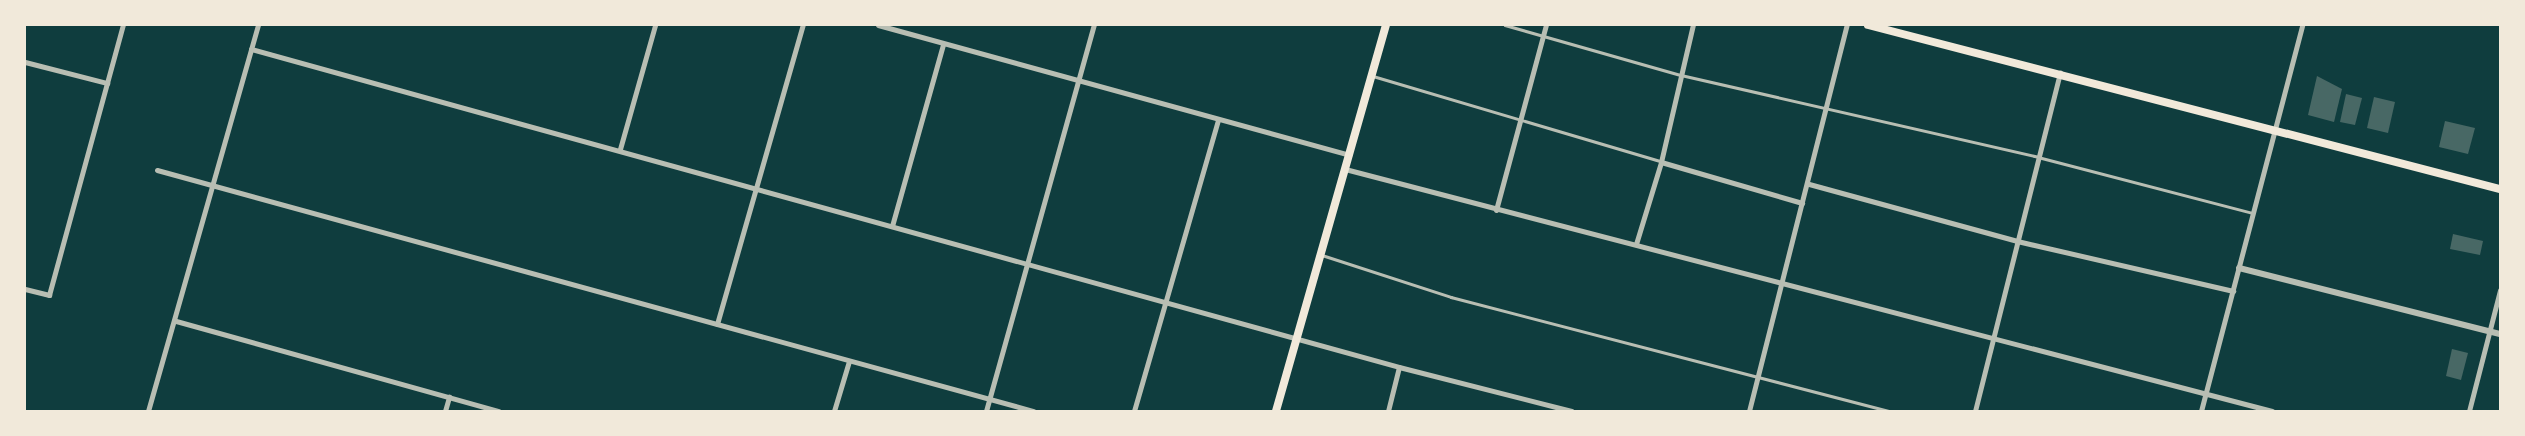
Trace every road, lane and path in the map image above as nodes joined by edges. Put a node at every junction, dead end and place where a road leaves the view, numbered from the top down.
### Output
1 (123, 25) edge
2 (258, 25) edge
3 (655, 25) edge
4 (803, 25) edge
5 (878, 25) edge
6 (1094, 25) edge
7 (1386, 25) edge
8 (1505, 25) edge
9 (1546, 25) edge
10 (1694, 25) edge
11 (1847, 25) edge
12 (1868, 25) edge
13 (2302, 25) edge
14 (1543, 36) junction
15 (943, 44) junction
16 (251, 49) junction
17 (25, 62) edge
18 (2060, 73) junction
19 (1372, 75) junction
20 (1681, 75) junction
21 (1078, 82) junction
22 (107, 83) junction
23 (1829, 107) junction
24 (1521, 119) junction
25 (1218, 120) junction
26 (2275, 129) junction
27 (620, 149) junction
28 (1349, 155) junction
29 (2038, 157) junction
30 (1661, 162) junction
31 (1345, 169) junction
32 (157, 170) dead end
33 (1808, 184) junction
34 (212, 187) junction
35 (757, 188) junction
36 (2500, 189) edge
37 (1802, 203) junction
38 (1496, 210) junction
39 (2253, 213) junction
40 (892, 226) junction
41 (2017, 241) junction
42 (1636, 244) junction
43 (1320, 254) junction
44 (1027, 264) junction
45 (2239, 268) junction
46 (1784, 284) junction
47 (25, 289) edge
48 (2500, 290) edge
49 (2232, 292) junction
50 (1166, 302) junction
51 (176, 321) junction
52 (717, 324) junction
53 (2490, 332) junction
54 (2500, 334) edge
55 (1297, 338) junction
56 (1993, 341) junction
57 (849, 361) junction
58 (1399, 368) junction
59 (1758, 377) junction
60 (2206, 394) junction
61 (449, 397) junction
62 (989, 399) junction
63 (148, 411) edge
64 (445, 411) edge
65 (499, 411) edge
66 (834, 411) edge
67 (986, 411) edge
68 (1033, 411) edge
69 (1134, 411) edge
70 (1276, 411) edge
71 (1388, 411) edge
72 (1571, 411) edge
73 (1749, 411) edge
74 (1889, 411) edge
75 (1975, 411) edge
76 (2202, 411) edge
77 (2272, 411) edge
78 (2469, 411) edge

1 - 22 street
2 - 16 street
3 - 27 street
4 - 35 street
5 - 15 street
6 - 21 street
7 - 19 main road
8 - 14 lane
9 - 14 street
10 - 20 street
11 - 23 street
12 - 18 main road
13 - 26 street
14 - 20 lane
14 - 24 street
15 - 21 street
15 - 40 street
16 - 27 street
16 - 34 street
17 - 22 street
18 - 26 main road
18 - 29 street
19 - 24 lane
19 - 28 main road
20 - 23 lane
20 - 30 street
21 - 25 street
21 - 44 street
22 - 47 street
23 - 29 lane
23 - 33 street
24 - 30 lane
24 - 38 street
25 - 28 street
25 - 50 street
26 - 36 main road
26 - 39 street
27 - 35 street
28 - 31 main road
29 - 39 lane
29 - 41 street
30 - 37 street
30 - 42 street
31 - 38 street
31 - 43 main road
32 - 34 street
33 - 37 street
33 - 41 street
34 - 51 street
34 - 52 street
35 - 40 street
35 - 52 street
37 - 46 street
38 - 42 street
39 - 45 street
40 - 44 street
41 - 49 street
41 - 56 street
42 - 46 street
43 - 55 main road
43 - 59 lane
44 - 50 street
44 - 62 street
45 - 49 street
45 - 53 street
46 - 56 street
46 - 59 street
48 - 53 street
49 - 60 street
50 - 55 street
50 - 69 street
51 - 61 street
51 - 63 street
52 - 57 street
53 - 54 street
53 - 78 street
55 - 58 street
55 - 70 main road
56 - 60 street
56 - 75 street
57 - 62 street
57 - 66 street
58 - 71 street
58 - 72 street
59 - 73 street
59 - 74 lane
60 - 76 street
60 - 77 street
61 - 64 street
61 - 65 street
62 - 67 street
62 - 68 street

